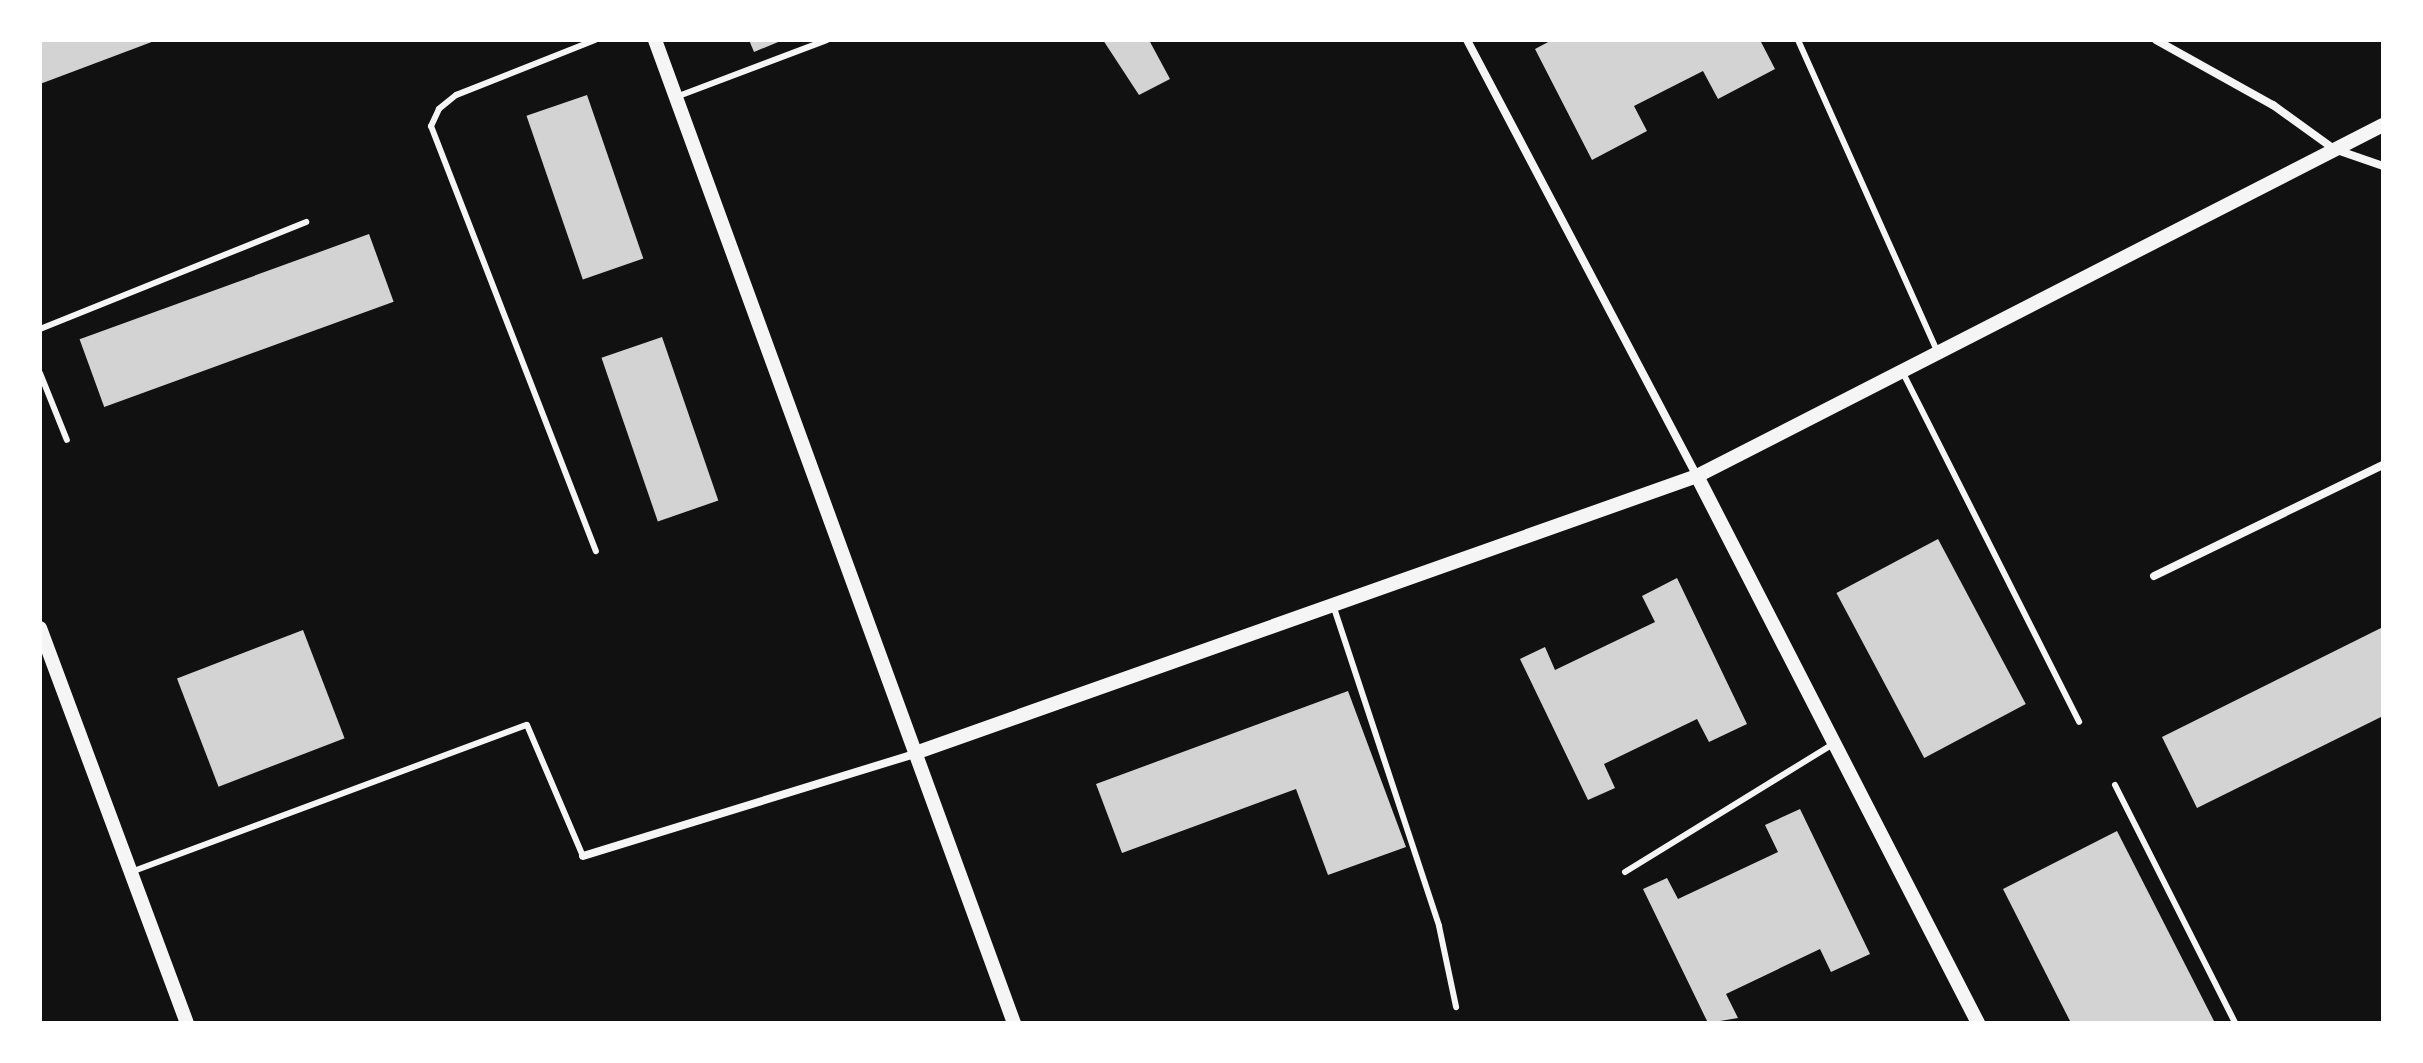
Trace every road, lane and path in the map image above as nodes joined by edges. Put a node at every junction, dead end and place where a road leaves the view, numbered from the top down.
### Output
1 (595, 40) edge
2 (655, 40) edge
3 (827, 40) edge
4 (1467, 40) edge
5 (1798, 40) edge
6 (2156, 40) edge
7 (676, 97) junction
8 (2383, 125) edge
9 (2334, 149) junction
10 (2383, 166) edge
11 (306, 222) dead end
12 (40, 329) edge
13 (1938, 353) junction
14 (1902, 371) junction
15 (40, 373) edge
16 (67, 440) dead end
17 (2383, 465) edge
18 (1697, 476) junction
19 (596, 551) dead end
20 (2154, 576) dead end
21 (1333, 605) junction
22 (40, 628) edge
23 (2079, 722) dead end
24 (1835, 743) junction
25 (918, 752) junction
26 (2115, 785) dead end
27 (583, 856) joint
28 (131, 872) junction
29 (1625, 872) dead end
30 (1456, 1007) dead end
31 (187, 1023) edge
32 (1014, 1023) edge
33 (1978, 1023) edge
34 (2235, 1023) edge

1 - 19 lane
2 - 7 street
3 - 7 lane
4 - 18 street
5 - 13 lane
6 - 9 street
7 - 25 street
8 - 9 street
9 - 10 street
9 - 13 street
11 - 12 lane
13 - 14 street
14 - 18 street
14 - 23 lane
15 - 16 lane
17 - 20 street
18 - 21 street
18 - 24 street
21 - 25 street
21 - 30 lane
22 - 28 street
24 - 29 lane
24 - 33 street
25 - 27 street
25 - 32 street
26 - 34 lane
27 - 28 lane
28 - 31 street

